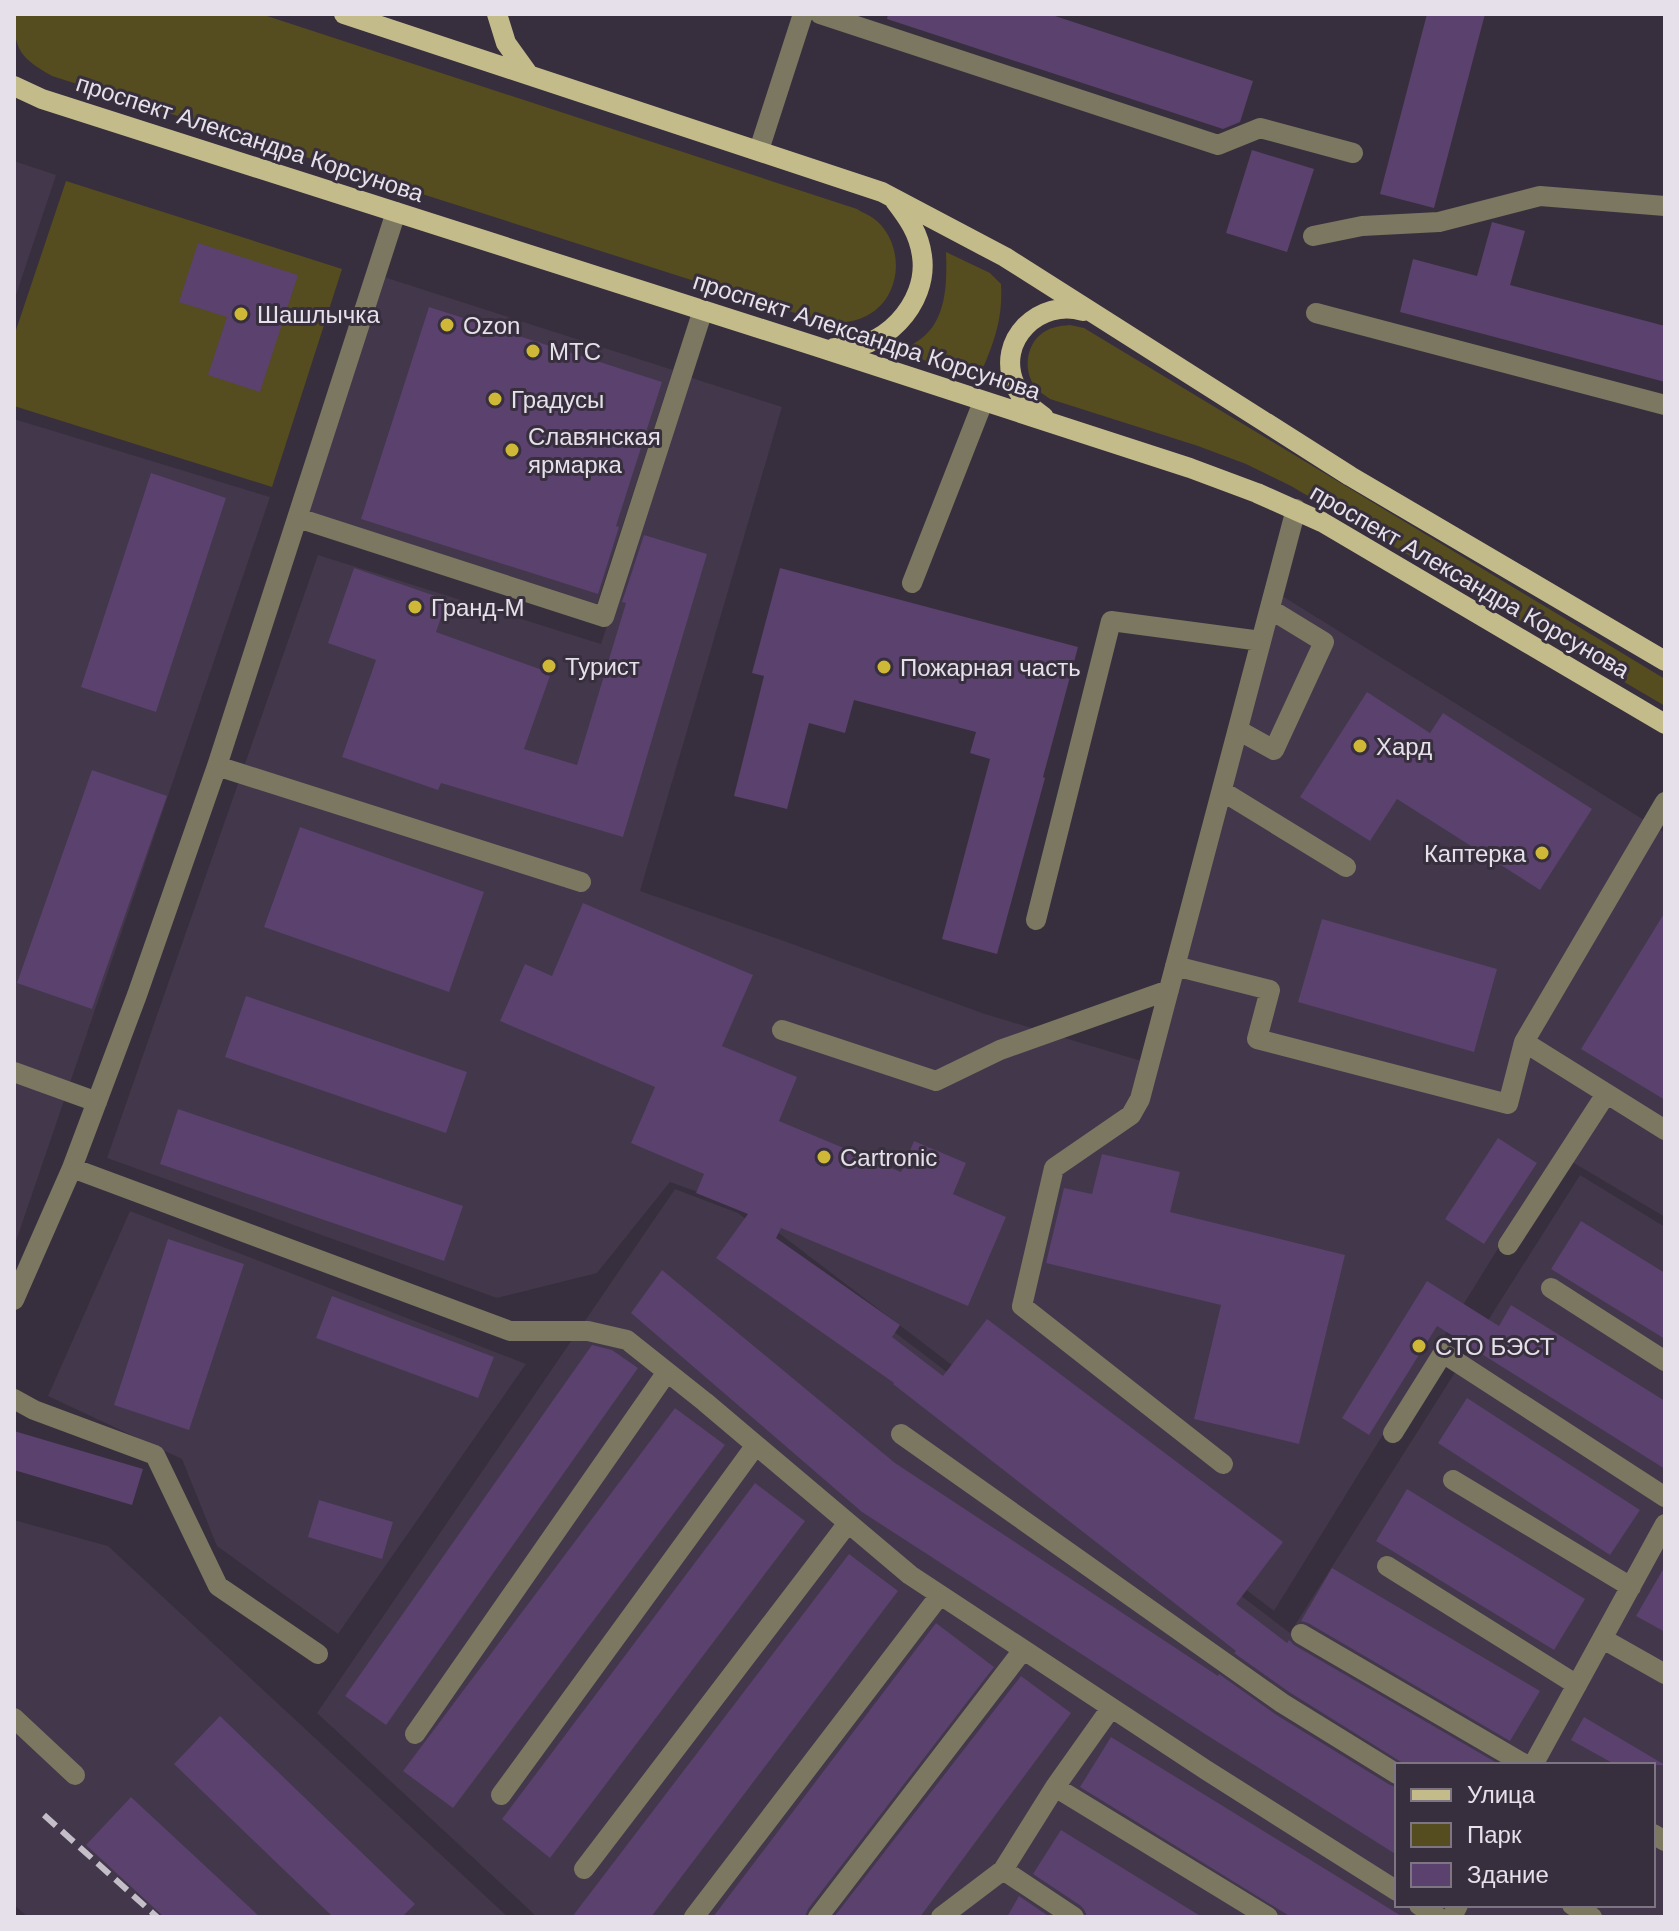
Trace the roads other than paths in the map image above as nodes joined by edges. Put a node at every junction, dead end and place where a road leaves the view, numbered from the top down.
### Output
1 (344, 14) edge
2 (497, 14) edge
3 (803, 14) edge
4 (820, 14) edge
5 (529, 75) junction
6 (18, 87) edge
7 (759, 150) junction
8 (1353, 153) dead end
9 (882, 192) junction
10 (1665, 206) edge
11 (396, 212) junction
12 (1313, 236) dead end
13 (703, 310) junction
14 (1091, 313) junction
15 (1316, 313) dead end
16 (815, 346) junction
17 (983, 402) junction
18 (1665, 405) edge
19 (1069, 429) junction
20 (1296, 509) junction
21 (298, 518) junction
22 (912, 583) dead end
23 (1270, 609) junction
24 (1261, 641) junction
25 (1665, 661) edge
26 (1665, 724) edge
27 (1238, 730) junction
28 (217, 766) junction
29 (1222, 791) junction
30 (1665, 802) edge
31 (1346, 867) dead end
32 (581, 882) dead end
33 (1036, 920) dead end
34 (1175, 966) junction
35 (1169, 990) junction
36 (782, 1030) dead end
37 (1524, 1042) junction
38 (14, 1072) edge
39 (1606, 1094) junction
40 (97, 1102) junction
41 (1665, 1130) edge
42 (72, 1168) junction
43 (1508, 1245) dead end
44 (1551, 1288) dead end
45 (14, 1300) edge
46 (1665, 1361) edge
47 (667, 1372) junction
48 (14, 1399) edge
49 (1393, 1433) dead end
50 (901, 1434) dead end
51 (756, 1445) junction
52 (1223, 1464) dead end
53 (1453, 1480) dead end
54 (1665, 1497) edge
55 (848, 1523) junction
56 (1662, 1535) edge
57 (1387, 1566) dead end
58 (1631, 1587) junction
59 (940, 1595) junction
60 (1301, 1634) dead end
61 (1603, 1639) junction
62 (1023, 1650) junction
63 (318, 1654) dead end
64 (1665, 1674) edge
65 (1577, 1685) junction
66 (1111, 1708) junction
67 (14, 1718) edge
68 (415, 1734) dead end
69 (1523, 1763) edge
70 (1534, 1763) edge
71 (1395, 1773) edge
72 (75, 1775) dead end
73 (1055, 1787) junction
74 (501, 1795) dead end
75 (584, 1869) dead end
76 (1003, 1870) junction
77 (1395, 1890) edge
78 (694, 1917) edge
79 (818, 1917) edge
80 (941, 1917) edge
81 (1074, 1917) edge
82 (1268, 1917) edge

1 - 5 main road, проспект Александра Корсунова
2 - 5 main road
3 - 7 street
4 - 8 street
5 - 7 main road, проспект Александра Корсунова
6 - 11 main road, проспект Александра Корсунова
7 - 9 main road, проспект Александра Корсунова
9 - 14 main road, проспект Александра Корсунова
9 - 16 main road
10 - 12 street
11 - 13 main road, проспект Александра Корсунова
11 - 21 street
13 - 16 main road, проспект Александра Корсунова
13 - 21 street
14 - 19 main road
14 - 25 main road, проспект Александра Корсунова
15 - 18 street
16 - 17 main road, проспект Александра Корсунова
17 - 19 main road, проспект Александра Корсунова
17 - 22 street
19 - 20 main road, проспект Александра Корсунова
20 - 23 street
20 - 26 main road, проспект Александра Корсунова
21 - 28 street
23 - 24 street
23 - 27 street
24 - 27 street
24 - 33 street
27 - 29 street
28 - 32 street
28 - 40 street
29 - 31 street
29 - 34 street
30 - 37 street
34 - 35 street
34 - 37 street
35 - 36 street
35 - 52 street
37 - 39 street
38 - 40 street
39 - 41 street
39 - 43 street
40 - 42 street
42 - 45 street
42 - 47 street
44 - 46 street
47 - 51 street
47 - 68 street
48 - 63 street
49 - 54 street
50 - 71 street
51 - 55 street
51 - 74 street
53 - 58 street
55 - 59 street
55 - 75 street
56 - 58 street
57 - 65 street
58 - 61 street
59 - 62 street
59 - 78 street
60 - 69 street
61 - 64 street
61 - 65 street
62 - 66 street
62 - 79 street
65 - 70 street
66 - 73 street
66 - 77 street
67 - 72 street
73 - 76 street
73 - 82 street
76 - 80 street
76 - 81 street

